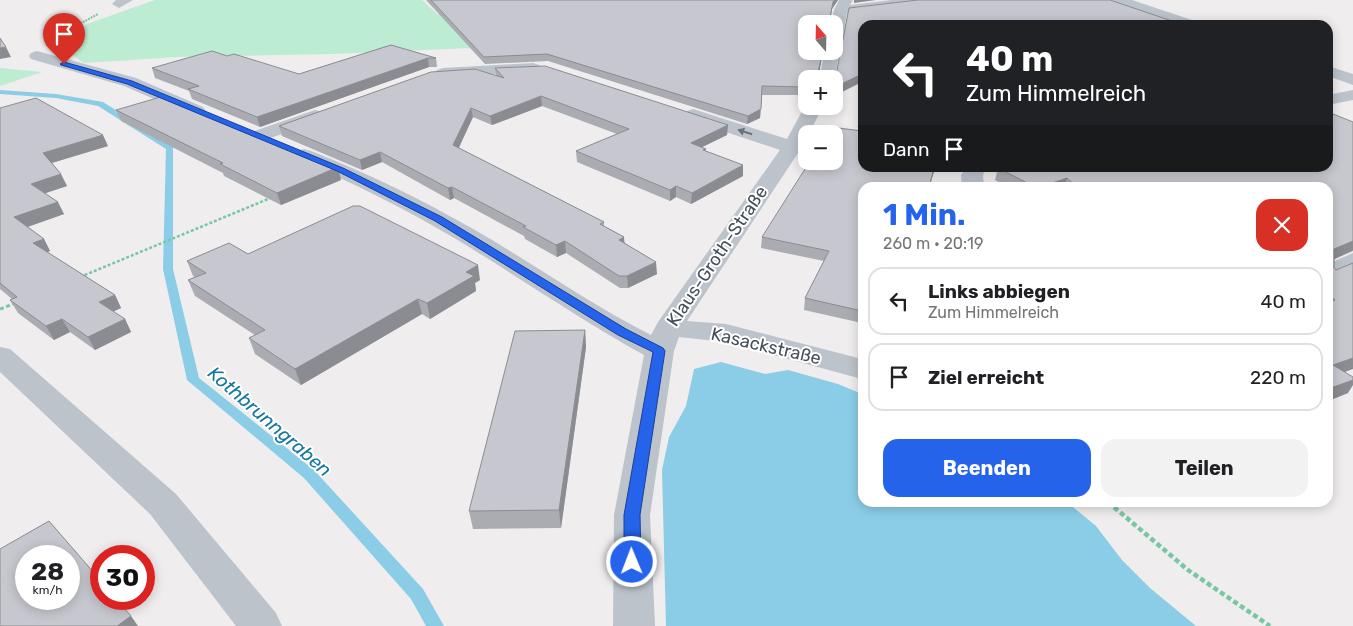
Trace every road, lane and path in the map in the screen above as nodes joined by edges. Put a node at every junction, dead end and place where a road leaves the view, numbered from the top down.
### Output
1 (924, 0) edge
2 (1119, 0) edge
3 (123, 2) edge
4 (844, 5) edge
5 (1178, 20) edge
6 (37, 56) joint
7 (547, 68) edge
8 (1333, 73) edge
9 (430, 74) edge
10 (1353, 80) edge
11 (1353, 95) edge
12 (1333, 99) edge
13 (331, 110) edge
14 (679, 110) edge
15 (809, 115) edge
16 (219, 120) edge
17 (792, 147) junction
18 (276, 196) edge
19 (1353, 262) edge
20 (1333, 271) edge
21 (73, 279) edge
22 (18, 302) edge
23 (0, 309) edge
24 (663, 339) junction
25 (0, 356) edge
26 (858, 367) edge
27 (1114, 507) edge
28 (261, 626) edge
29 (634, 626) edge
30 (1270, 626) edge

1 - 4 street
2 - 5 street
3 - 6 path
6 - 16 street
7 - 9 street
8 - 10 street
11 - 12 street
13 - 24 street
17 -> 14 street
15 - 17 street, Klaus-Groth-Straße
17 - 24 street, Klaus-Groth-Straße
18 - 21 path
19 - 20 street
22 - 23 path
24 - 26 street, Kasackstraße
24 - 29 street, Klaus-Groth-Straße
25 - 28 street
27 - 30 path

